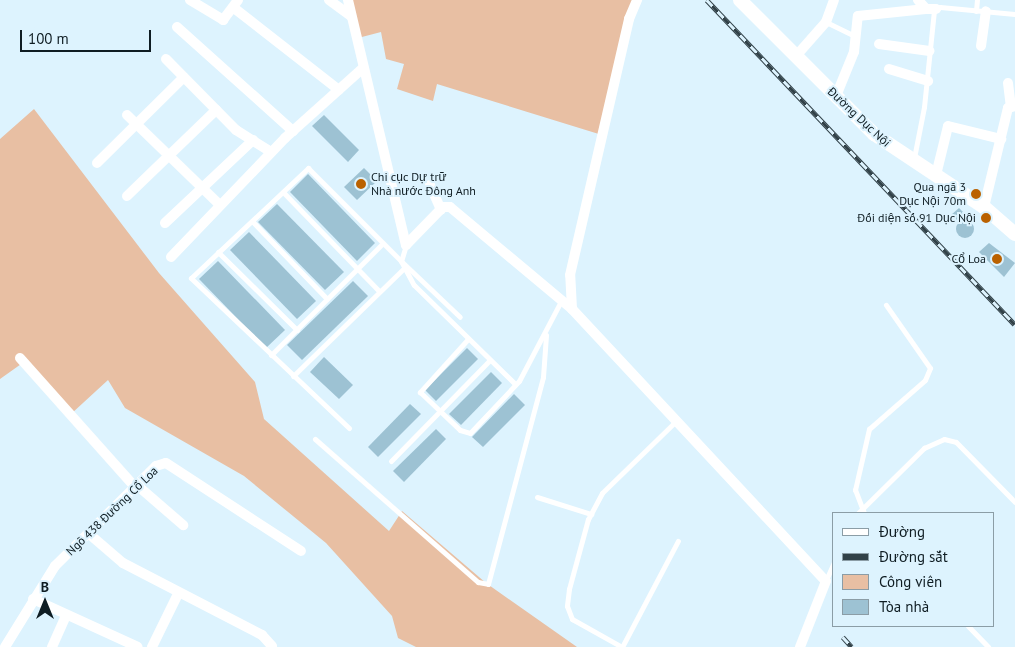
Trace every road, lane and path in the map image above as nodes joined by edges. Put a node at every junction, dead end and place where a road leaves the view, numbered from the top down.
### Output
1 (190, 0) edge
2 (329, 0) edge
3 (348, 0) edge
4 (637, 0) edge
5 (740, 0) edge
6 (834, 0) edge
7 (918, 0) edge
8 (977, 0) edge
9 (236, 4) edge
10 (931, 9) junction
11 (981, 11) junction
12 (1015, 14) edge
13 (352, 16) junction
14 (826, 22) junction
15 (177, 27) dead end
16 (855, 36) junction
17 (879, 44) dead end
18 (981, 46) dead end
19 (930, 51) junction
20 (796, 56) junction
21 (166, 59) dead end
22 (889, 69) dead end
23 (362, 70) junction
24 (184, 77) junction
25 (928, 81) junction
26 (1008, 83) dead end
27 (339, 90) junction
28 (836, 96) junction
29 (1013, 106) edge
30 (216, 110) junction
31 (127, 115) dead end
32 (136, 124) junction
33 (293, 131) junction
34 (1001, 139) junction
35 (253, 140) junction
36 (271, 152) junction
37 (170, 155) junction
38 (96, 163) dead end
39 (913, 163) junction
40 (936, 175) junction
41 (430, 185) dead end
42 (202, 187) junction
43 (283, 192) junction
44 (126, 196) dead end
45 (220, 205) junction
46 (984, 207) junction
47 (441, 210) junction
48 (252, 221) junction
49 (165, 222) dead end
50 (1015, 233) edge
51 (383, 243) junction
52 (406, 245) junction
53 (218, 252) junction
54 (171, 257) dead end
55 (401, 261) junction
56 (404, 268) junction
57 (357, 269) junction
58 (379, 291) junction
59 (327, 299) junction
60 (561, 301) junction
61 (886, 305) dead end
62 (572, 309) junction
63 (460, 317) dead end
64 (296, 330) junction
65 (546, 335) junction
66 (468, 339) junction
67 (271, 355) junction
68 (20, 358) dead end
69 (490, 360) junction
70 (293, 376) junction
71 (515, 384) junction
72 (441, 413) junction
73 (676, 420) junction
74 (349, 428) dead end
75 (315, 439) dead end
76 (391, 461) dead end
77 (137, 487) junction
78 (537, 498) dead end
79 (1015, 502) edge
80 (861, 512) edge
81 (591, 514) junction
82 (183, 525) dead end
83 (88, 533) junction
84 (678, 541) dead end
85 (301, 551) dead end
86 (832, 567) edge
87 (826, 581) junction
88 (178, 594) junction
89 (33, 600) junction
90 (66, 616) junction
91 (969, 627) edge
92 (272, 646) edge
93 (5, 647) edge
94 (52, 647) edge
95 (138, 647) edge
96 (152, 647) edge
97 (622, 647) edge
98 (800, 647) edge
99 (988, 647) edge

1 - 9 street
2 - 13 street
3 - 13 street
4 - 62 street
5 - 20 street, Đường Dục Nội
6 - 14 street
7 - 10 street
8 - 11 lane
9 - 27 street
10 - 11 lane
10 - 16 street
10 - 19 lane
11 - 12 lane
11 - 18 street
13 - 23 street
14 - 16 lane
14 - 20 street
15 - 33 street
16 - 28 street
17 - 19 street
19 - 25 lane
20 - 28 street, Đường Dục Nội
21 - 24 street
22 - 25 street
23 - 27 street
23 - 52 street
24 - 30 street
24 - 32 street
25 - 39 lane
26 - 29 street
27 - 33 street
28 - 39 street, Đường Dục Nội
29 - 34 street
30 - 35 street
30 - 37 street
31 - 32 street
32 - 37 street
32 - 38 street
33 - 36 street
34 - 40 street
34 - 46 street
35 - 36 street
35 - 42 street
36 - 45 street
37 - 42 street
37 - 44 street
39 - 40 street, Đường Dục Nội
40 - 46 street, Đường Dục Nội
41 - 47 street
42 - 45 street
42 - 49 street
43 - 48 lane
43 - 51 lane
43 - 57 lane
45 - 54 street
46 - 50 street, Đường Dục Nội
47 - 52 street
47 - 60 street
48 - 53 lane
48 - 59 lane
51 - 55 lane
51 - 57 lane
52 - 55 lane
53 - 64 lane
53 - 67 lane
55 - 56 lane
55 - 63 lane
56 - 58 lane
56 - 66 lane
57 - 58 lane
57 - 59 lane
58 - 70 lane
59 - 64 lane
60 - 62 street
60 - 65 lane
61 - 80 lane
62 - 73 street
64 - 67 lane
65 - 71 lane
65 - 75 lane
66 - 69 lane
66 - 72 lane
67 - 70 lane
68 - 77 street
69 - 71 lane
69 - 72 lane
70 - 74 lane
71 - 72 lane
72 - 76 lane
73 - 81 lane
73 - 87 street
77 - 82 street
77 - 83 street, Ngõ 438 Đường Cổ Loa
77 - 85 street, Ngõ 438 Đường Cổ Loa
78 - 81 lane
79 - 80 lane
81 - 97 lane
83 - 88 street
83 - 89 street, Ngõ 438 Đường Cổ Loa
84 - 97 lane
86 - 87 lane
87 - 98 street
88 - 92 street
88 - 96 street
89 - 90 street
89 - 93 street, Ngõ 438 Đường Cổ Loa
90 - 94 street
90 - 95 street
91 - 99 lane

